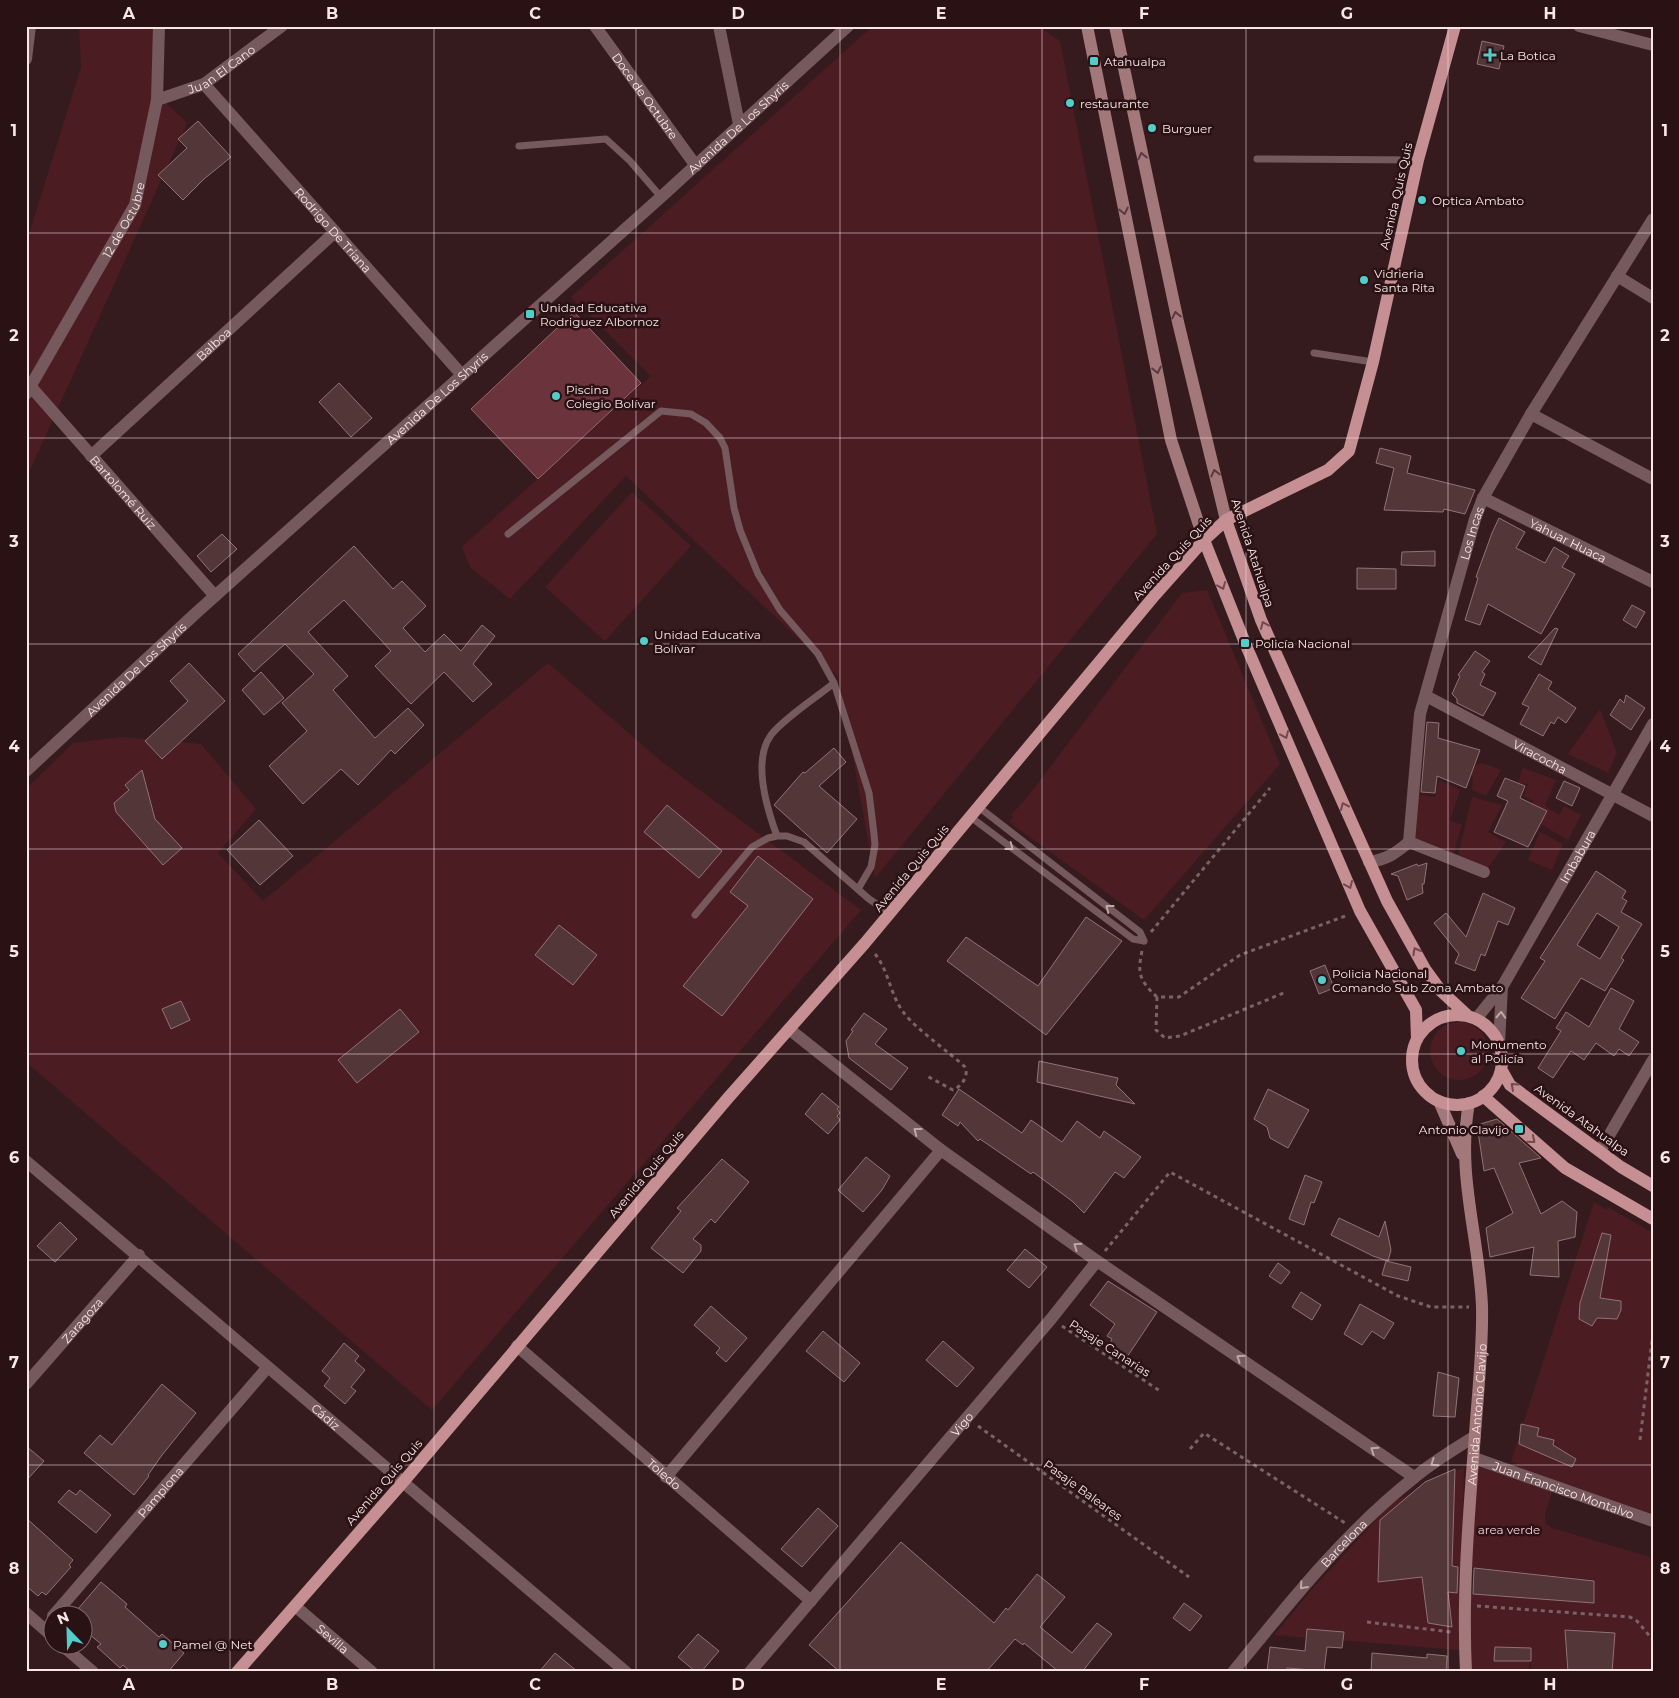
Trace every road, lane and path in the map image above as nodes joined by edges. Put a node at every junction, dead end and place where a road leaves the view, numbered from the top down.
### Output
1 (30, 26) edge
2 (159, 26) edge
3 (282, 26) edge
4 (595, 26) edge
5 (719, 26) edge
6 (848, 26) edge
7 (1087, 26) edge
8 (1115, 26) edge
9 (1455, 26) edge
10 (1579, 26) edge
11 (1653, 44) edge
12 (26, 59) edge
13 (204, 84) junction
14 (157, 100) junction
15 (739, 124) junction
16 (519, 146) dead end
17 (1257, 159) dead end
18 (1418, 160) junction
19 (696, 166) junction
20 (661, 197) junction
21 (1653, 219) edge
22 (335, 232) junction
23 (1618, 276) junction
24 (1653, 298) edge
25 (1314, 353) dead end
26 (1373, 362) junction
27 (462, 375) junction
28 (29, 391) edge
29 (1531, 414) junction
30 (92, 456) junction
31 (1653, 479) edge
32 (1484, 498) junction
33 (1226, 520) junction
34 (508, 534) dead end
35 (1204, 540) junction
36 (1653, 582) edge
37 (215, 596) junction
38 (834, 683) junction
39 (1426, 696) junction
40 (1653, 724) edge
41 (26, 771) edge
42 (1270, 788) dead end
43 (1612, 793) junction
44 (980, 808) junction
45 (1653, 816) edge
46 (972, 818) junction
47 (777, 836) junction
48 (1408, 842) junction
49 (1369, 862) junction
50 (1484, 872) dead end
51 (858, 889) junction
52 (1360, 911) junction
53 (890, 913) junction
54 (695, 915) dead end
55 (1144, 941) junction
56 (866, 943) junction
57 (1502, 987) junction
58 (1286, 992) dead end
59 (1157, 997) junction
60 (1472, 1017) junction
61 (789, 1029) junction
62 (1417, 1038) junction
63 (1499, 1043) junction
64 (1653, 1060) edge
65 (1501, 1069) junction
66 (925, 1076) dead end
67 (1483, 1096) junction
68 (1439, 1101) junction
69 (1469, 1103) junction
70 (941, 1150) junction
71 (1600, 1151) junction
72 (1464, 1158) junction
73 (26, 1161) edge
74 (1653, 1186) edge
75 (1653, 1219) edge
76 (139, 1255) junction
77 (1097, 1261) junction
78 (1482, 1305) junction
79 (1051, 1319) junction
80 (1653, 1332) edge
81 (516, 1346) junction
82 (267, 1368) junction
83 (26, 1384) edge
84 (1160, 1391) dead end
85 (967, 1418) junction
86 (1475, 1436) junction
87 (1640, 1440) dead end
88 (1190, 1449) dead end
89 (1474, 1458) junction
90 (666, 1477) junction
91 (1414, 1477) junction
92 (404, 1481) junction
93 (1653, 1521) edge
94 (1356, 1530) junction
95 (1189, 1577) dead end
96 (811, 1601) junction
97 (62, 1606) edge
98 (295, 1606) junction
99 (1464, 1606) junction
100 (26, 1613) edge
101 (1368, 1622) dead end
102 (42, 1627) edge
103 (1464, 1634) junction
104 (1653, 1640) edge
105 (75, 1656) edge
106 (93, 1672) edge
107 (237, 1672) edge
108 (372, 1672) edge
109 (626, 1672) edge
110 (750, 1672) edge
111 (1233, 1672) edge
112 (1466, 1672) edge

1 - 12 street
2 - 14 street, 12 de Octubre
3 - 13 street, Juan El Cano
4 - 19 street, Doce de Octubre
5 - 15 street
6 - 15 street, Avenida De Los Shyris
7 -> 35 main road
33 -> 8 main road, Avenida Atahualpa
9 - 18 main road, Avenida Quis Quis
10 - 11 street
13 - 14 street, Juan El Cano
13 - 22 street, Rodrigo De Triana
14 - 28 street, 12 de Octubre
15 - 19 street, Avenida De Los Shyris
16 - 20 lane
17 - 18 lane
18 - 26 main road, Avenida Quis Quis
19 - 20 street, Avenida De Los Shyris
20 - 27 street, Avenida De Los Shyris
21 - 23 street, Los Incas
22 - 27 street, Rodrigo De Triana
22 - 30 street, Balboa
23 - 24 street
23 - 29 street, Los Incas
25 - 26 lane
26 - 33 main road, Avenida Quis Quis
27 - 37 street, Avenida De Los Shyris
28 - 30 street, Bartolomé Ruiz
29 - 31 street
29 - 32 street, Los Incas
30 - 37 street, Bartolomé Ruiz
32 - 36 street, Yahuar Huaca
32 - 39 street, Los Incas
33 - 35 main road, Avenida Quis Quis
49 -> 33 main road, Avenida Atahualpa
34 - 38 lane
35 - 44 main road, Avenida Quis Quis
35 -> 52 main road
37 - 41 street, Avenida De Los Shyris
38 - 47 lane
38 - 51 lane
39 - 43 street, Viracocha
39 - 48 street, Los Incas
40 - 43 street, Imbabura
42 - 55 path
43 - 45 street, Viracocha
43 - 57 street, Imbabura
44 - 46 main road, Avenida Quis Quis
55 -> 44 lane
46 - 53 main road, Avenida Quis Quis
46 -> 55 lane
47 - 51 lane
47 - 54 lane
48 - 49 street
48 - 50 street
60 -> 49 main road, Avenida Atahualpa
51 - 53 lane
52 - 59 path
52 - 62 main road
53 - 56 main road, Avenida Quis Quis
55 - 59 path
56 - 61 main road, Avenida Quis Quis
56 - 66 path
57 - 60 street, Imbabura
63 -> 57 street, Imbabura
58 - 59 path
60 - 62 main road
60 - 63 main road
70 -> 61 street
61 - 81 main road, Avenida Quis Quis
62 - 68 main road
63 - 65 main road
64 - 71 street
65 - 67 main road
71 -> 65 main road, Avenida Atahualpa
67 - 69 main road
67 -> 75 main road
68 - 69 main road
68 - 72 main road, Avenida Antonio Clavijo
69 - 72 main road, Avenida Antonio Clavijo
77 -> 70 street
70 - 90 street
71 - 74 main road, Avenida Atahualpa
72 - 78 main road, Avenida Antonio Clavijo
73 - 76 street, Cádiz
76 - 82 street, Cádiz
76 - 83 street, Zaragoza
77 - 78 path
77 - 79 street, Vigo
91 -> 77 street
78 - 86 main road, Avenida Antonio Clavijo
79 - 84 path, Pasaje Canarias
79 - 85 street, Vigo
80 - 87 path
81 - 90 street, Toledo
81 - 92 main road, Avenida Quis Quis
82 - 92 street, Cádiz
82 - 97 street, Pamplona
85 - 95 path, Pasaje Baleares
85 - 96 street, Vigo
86 - 89 main road, Avenida Antonio Clavijo
86 -> 91 street, Barcelona
88 - 94 path
89 - 93 street, Juan Francisco Montalvo
89 - 99 main road, Avenida Antonio Clavijo
90 - 96 street, Toledo
91 - 94 street, Barcelona
92 - 98 main road, Avenida Quis Quis
92 - 109 street, Cádiz
94 -> 111 street, Barcelona
96 - 110 street, Vigo
98 - 107 main road, Avenida Quis Quis
98 - 108 street, Sevilla
99 - 103 main road, Avenida Antonio Clavijo
99 - 104 path
100 - 102 street
101 - 103 path
103 - 112 main road, Avenida Antonio Clavijo
105 - 106 street

